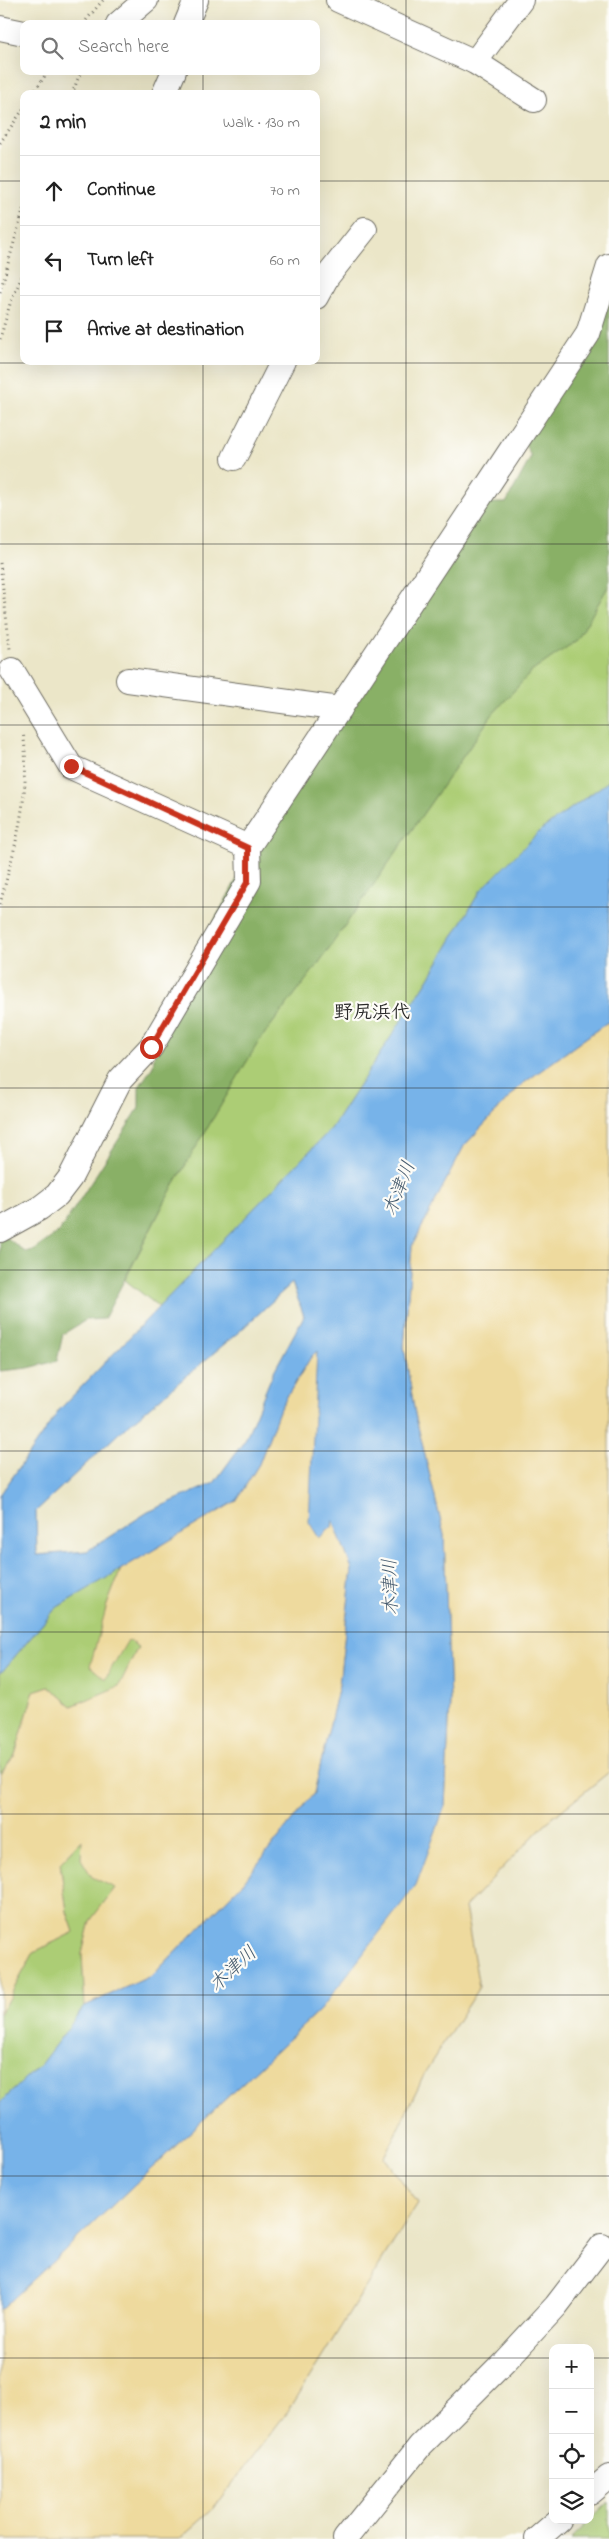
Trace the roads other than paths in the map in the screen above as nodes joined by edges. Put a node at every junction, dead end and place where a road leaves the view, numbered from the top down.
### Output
1 (146, 0) edge
2 (196, 0) edge
3 (338, 0) edge
4 (521, 0) edge
5 (123, 20) edge
6 (188, 20) edge
7 (0, 28) edge
8 (20, 32) edge
9 (475, 62) junction
10 (172, 75) edge
11 (166, 90) edge
12 (534, 100) dead end
13 (365, 229) dead end
14 (609, 266) edge
15 (320, 290) edge
16 (274, 365) edge
17 (234, 458) dead end
18 (12, 670) road end
19 (128, 680) dead end
20 (340, 708) junction
21 (248, 848) junction
22 (0, 1230) edge
23 (602, 2246) dead end
24 (609, 2477) edge
25 (594, 2490) edge
26 (554, 2524) edge
27 (345, 2539) edge
28 (537, 2539) edge

1 - 5 street
2 - 6 street
3 - 9 street
4 - 9 street
7 - 8 street
9 - 12 street
10 - 11 street
13 - 15 street
14 - 20 street
16 - 17 street
18 - 21 street
19 - 20 street
20 - 21 street
21 - 22 street
23 - 27 street
24 - 25 street
26 - 28 street

